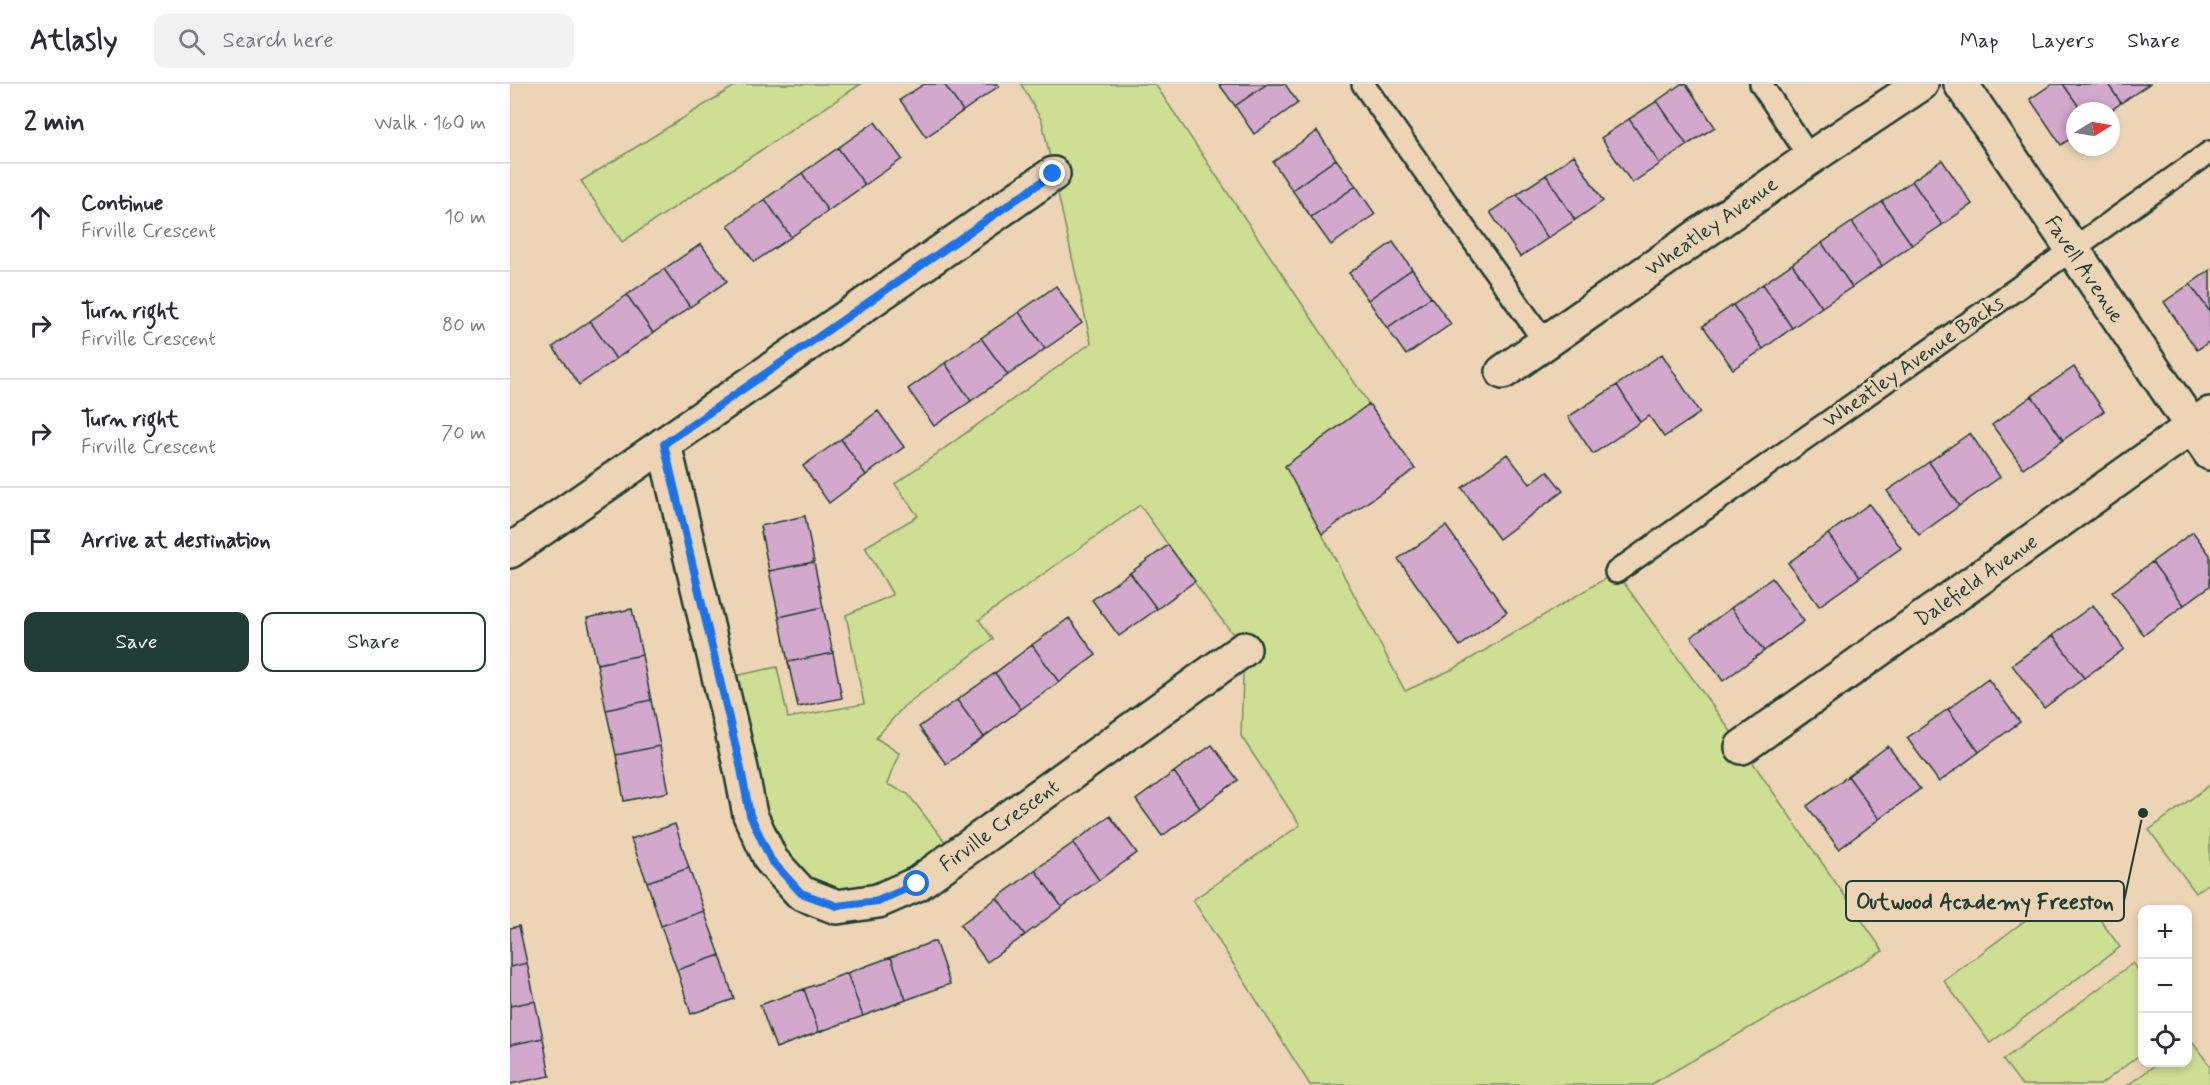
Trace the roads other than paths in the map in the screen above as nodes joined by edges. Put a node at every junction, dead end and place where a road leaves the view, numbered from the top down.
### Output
1 (1363, 84) edge
2 (1761, 84) edge
3 (1921, 84) edge
4 (1960, 84) edge
5 (2210, 152) edge
6 (1810, 158) junction
7 (1053, 174) dead end
8 (2071, 249) junction
9 (1544, 342) junction
10 (1503, 372) dead end
11 (2201, 420) edge
12 (664, 444) junction
13 (2210, 453) edge
14 (510, 551) edge
15 (1616, 572) dead end
16 (1244, 649) dead end
17 (1742, 747) dead end

1 - 9 lane
2 - 6 lane
3 - 6 street, Wheatley Avenue
4 - 8 street, Favell Avenue
5 - 8 lane, Wheatley Avenue Backs
6 - 9 street, Wheatley Avenue
7 - 12 street
8 - 11 street, Favell Avenue
8 - 15 lane, Wheatley Avenue Backs
9 - 10 street, Wheatley Avenue
11 - 13 street, Favell Avenue
11 - 17 street, Dalefield Avenue
12 - 14 street
12 - 16 street, Firville Crescent

